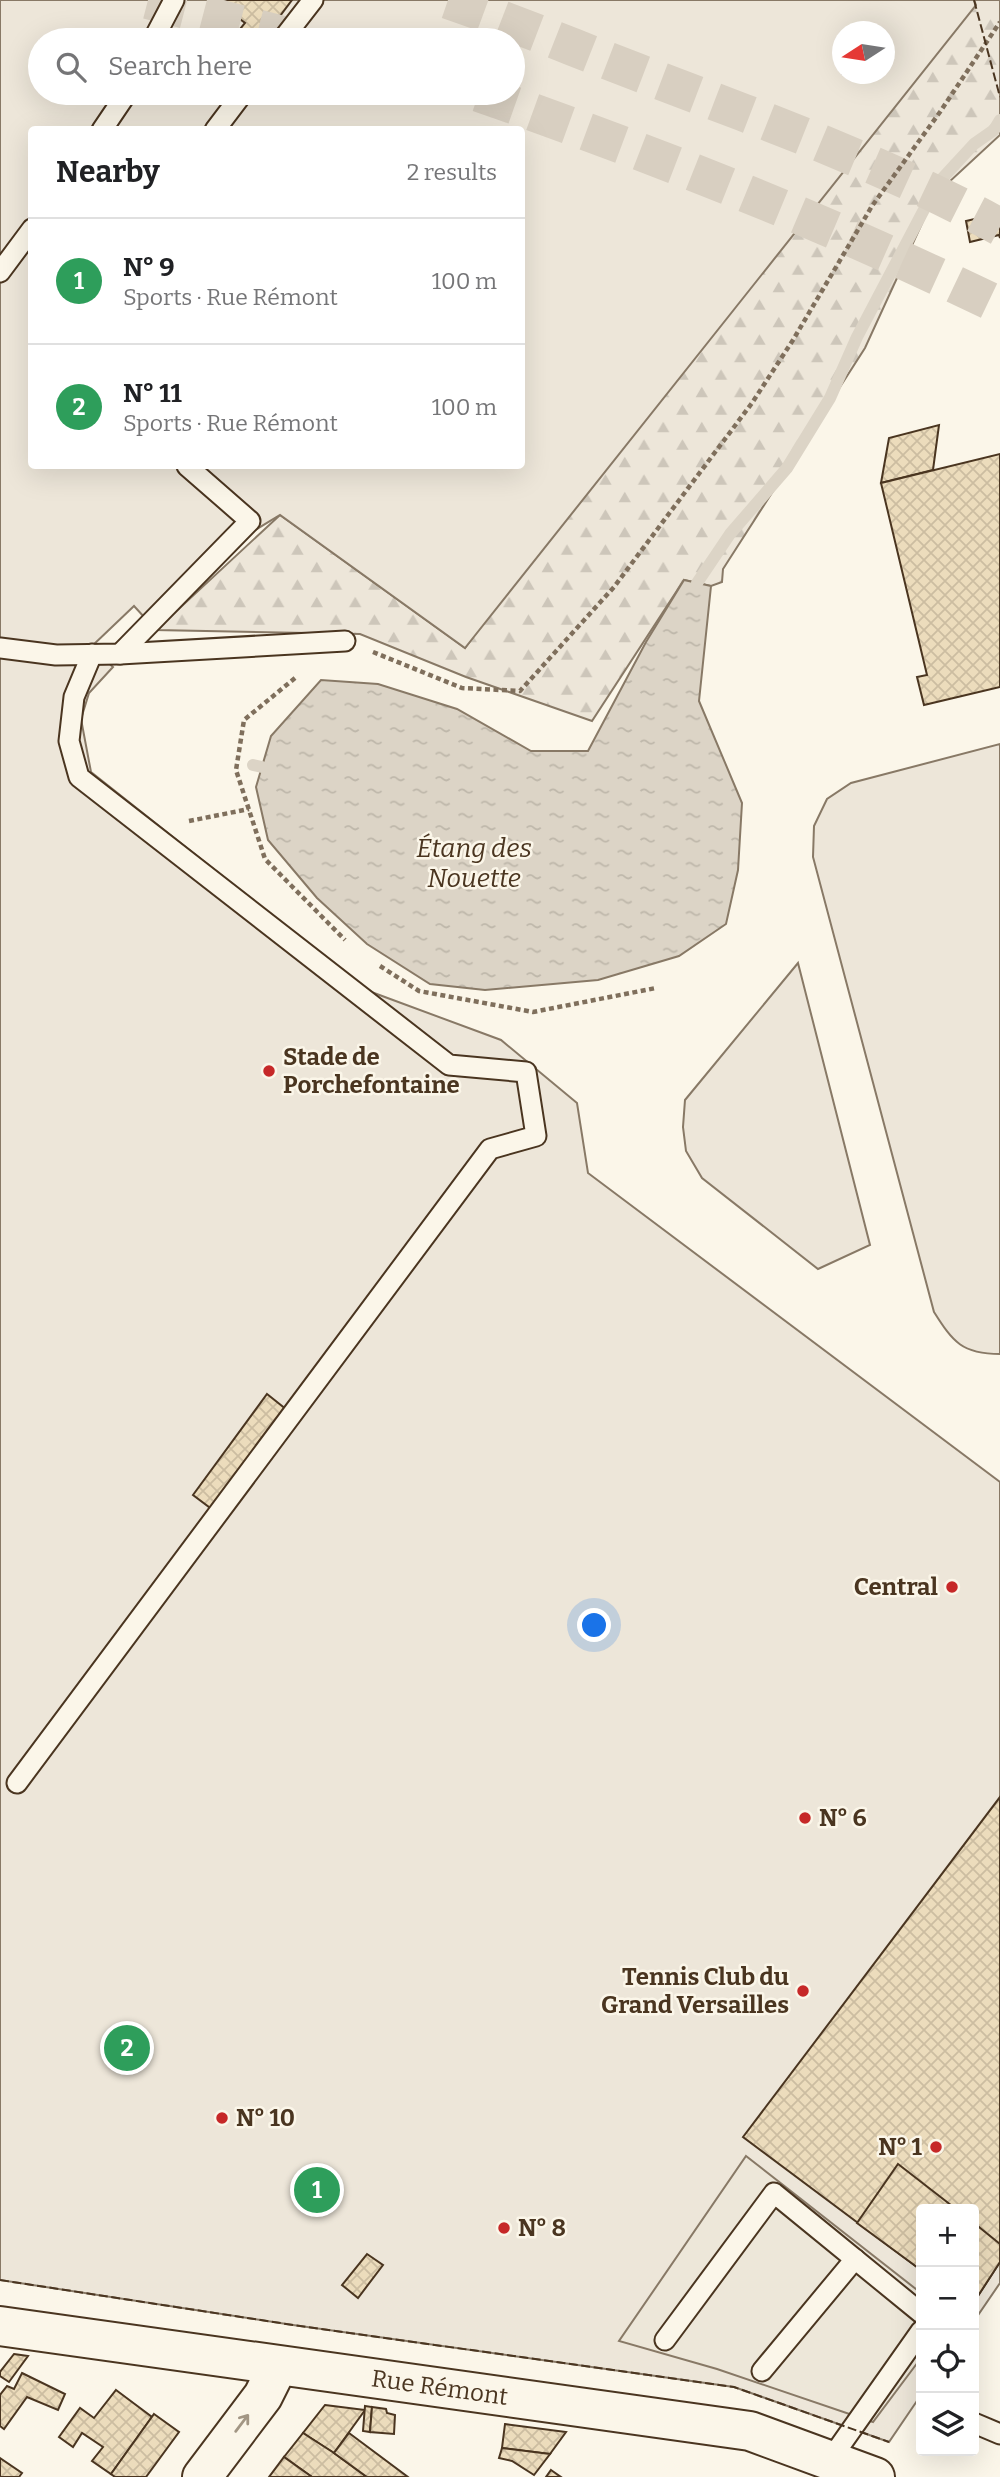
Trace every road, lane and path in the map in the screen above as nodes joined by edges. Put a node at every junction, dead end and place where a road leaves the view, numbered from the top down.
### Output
1 (174, 0) edge
2 (313, 0) edge
3 (1000, 22) edge
4 (159, 28) edge
5 (291, 28) edge
6 (119, 105) edge
7 (234, 105) edge
8 (105, 126) edge
9 (218, 126) edge
10 (28, 234) edge
11 (0, 272) edge
12 (190, 469) edge
13 (345, 640) junction
14 (0, 648) edge
15 (92, 654) junction
16 (120, 654) junction
17 (249, 809) junction
18 (147, 829) junction
19 (348, 943) dead end
20 (378, 965) dead end
21 (656, 988) dead end
22 (17, 1783) dead end
23 (855, 2259) junction
24 (916, 2309) edge
25 (0, 2326) edge
26 (665, 2340) dead end
27 (916, 2341) edge
28 (278, 2366) junction
29 (762, 2371) dead end
30 (979, 2425) edge
31 (1000, 2434) edge
32 (848, 2470) edge
33 (202, 2477) edge

1 - 4 lane
2 - 5 lane
3 - 13 path
6 - 8 lane
7 - 9 lane
10 - 11 lane
12 - 16 lane
13 - 16 lane
13 - 17 path
14 - 15 lane
15 - 16 lane
15 - 18 lane
17 - 18 path
17 - 19 path
18 - 22 lane
20 - 21 path
23 - 24 lane
23 - 26 lane
23 - 29 lane
25 - 28 street, Rue Rémont
27 - 32 lane
28 - 32 street, Rue Rémont
33 -> 28 street
30 - 31 lane

